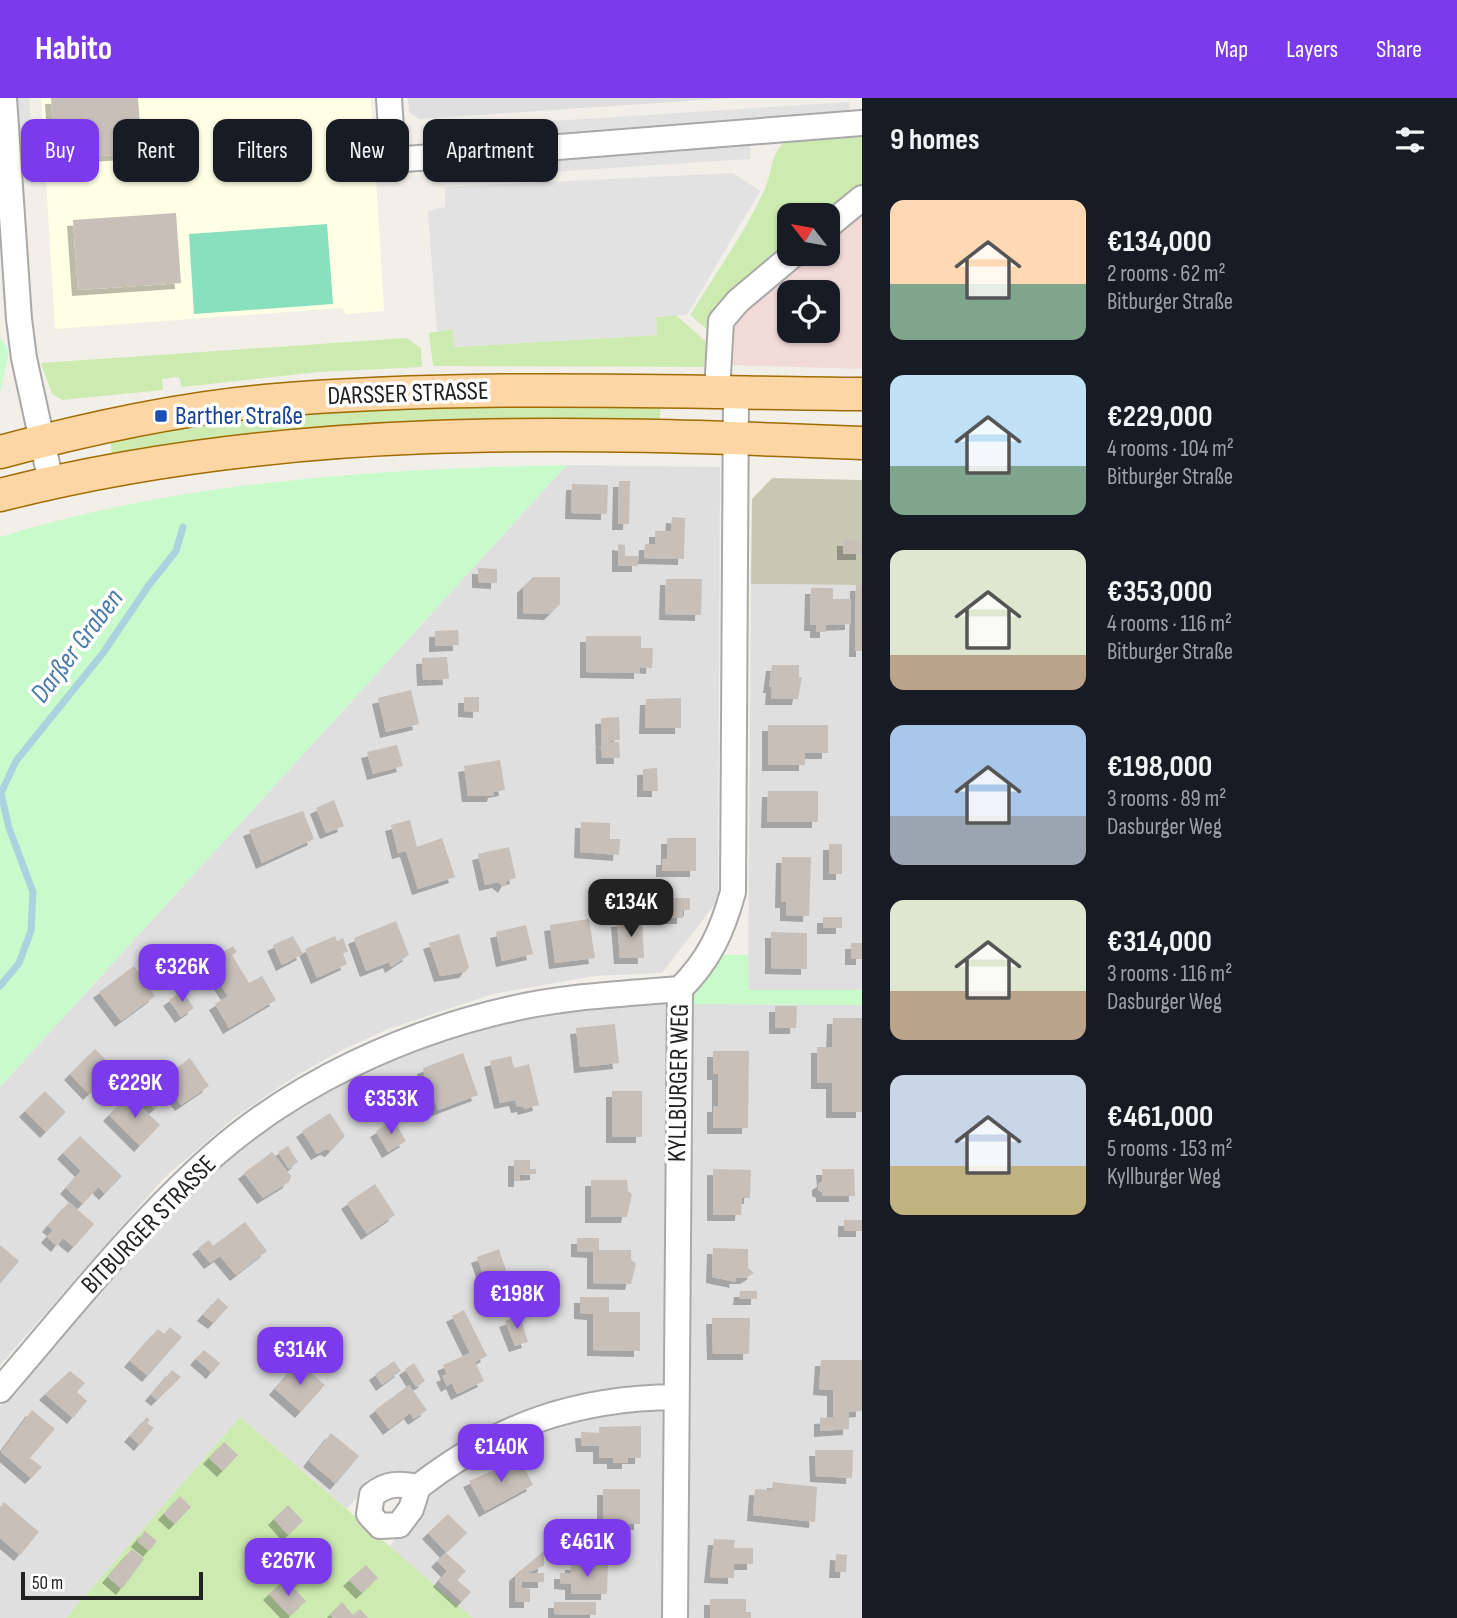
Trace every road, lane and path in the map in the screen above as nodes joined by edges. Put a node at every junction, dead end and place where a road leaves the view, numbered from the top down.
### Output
1 (4, 98) edge
2 (389, 98) edge
3 (862, 123) edge
4 (862, 198) edge
5 (840, 216) edge
6 (779, 266) edge
7 (9, 323) edge
8 (727, 392) junction
9 (862, 394) edge
10 (736, 438) junction
11 (43, 440) junction
12 (862, 443) edge
13 (0, 452) edge
14 (51, 482) junction
15 (0, 495) edge
16 (680, 989) junction
17 (0, 1390) edge
18 (676, 1397) junction
19 (418, 1487) dead end
20 (675, 1618) edge

1 - 7 street
2 - 3 street
4 - 5 street
6 - 8 street
7 - 11 street
8 - 9 main road, DARSSER STRASSE
8 - 10 street
8 - 11 main road, DARSSER STRASSE
10 - 12 main road, DARSSER STRASSE
10 - 14 main road, DARSSER STRASSE
10 - 16 street, KYLLBURGER WEG
11 - 13 main road, DARSSER STRASSE
11 - 14 street
14 - 15 main road, DARSSER STRASSE
16 - 17 street, BITBURGER STRASSE
16 - 18 street, KYLLBURGER WEG
18 - 19 street
18 - 20 street, KYLLBURGER WEG

